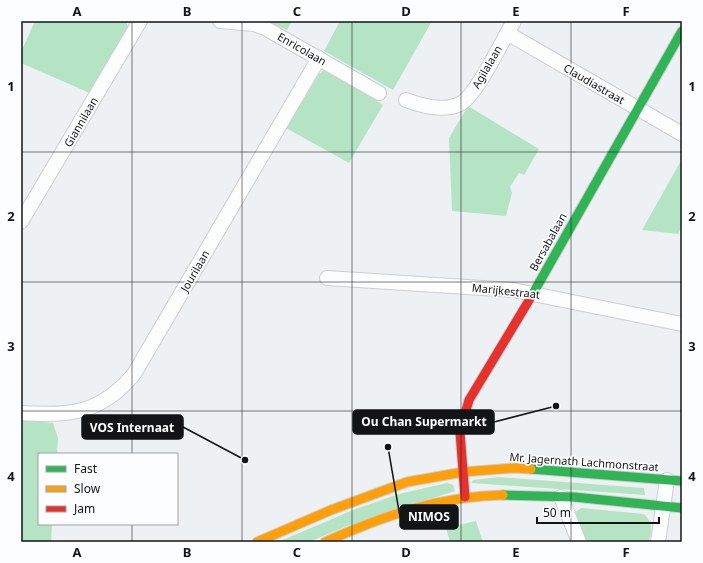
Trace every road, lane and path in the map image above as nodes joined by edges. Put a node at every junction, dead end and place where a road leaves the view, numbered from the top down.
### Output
1 (140, 21) edge
2 (220, 21) edge
3 (514, 21) edge
4 (682, 31) edge
5 (507, 33) junction
6 (319, 58) junction
7 (379, 93) dead end
8 (406, 100) dead end
9 (637, 108) junction
10 (682, 134) edge
11 (21, 222) edge
12 (327, 278) dead end
13 (533, 293) junction
14 (682, 324) edge
15 (21, 413) edge
16 (463, 472) junction
17 (667, 480) junction
18 (682, 481) edge
19 (465, 497) junction
20 (561, 497) junction
21 (664, 506) junction
22 (682, 508) edge
23 (257, 542) edge
24 (325, 542) edge
25 (579, 542) edge
26 (658, 542) edge

1 - 11 street, Giannilaan
2 - 6 street, Enricolaan
3 - 5 street, Agilalaan
4 - 9 main road, Bersabalaan
5 - 8 street, Agilalaan
5 - 9 street, Claudiastraat
6 - 7 street, Enricolaan
6 - 15 street, Jourilaan
9 - 10 street, Claudiastraat
9 - 13 main road, Bersabalaan
12 - 13 street, Marijkestraat
13 - 14 street, Marijkestraat
13 - 16 main road, Bersabalaan
16 - 17 main road, Mr. Jagernath Lachmonstraat
16 - 19 main road, Bersabalaan
16 - 23 main road, Mr. Jagernath Lachmonstraat
17 - 18 main road, Mr. Jagernath Lachmonstraat
17 - 21 street
19 - 20 main road
19 - 24 main road
20 - 21 main road
20 - 25 street
21 - 22 main road
21 - 26 street

